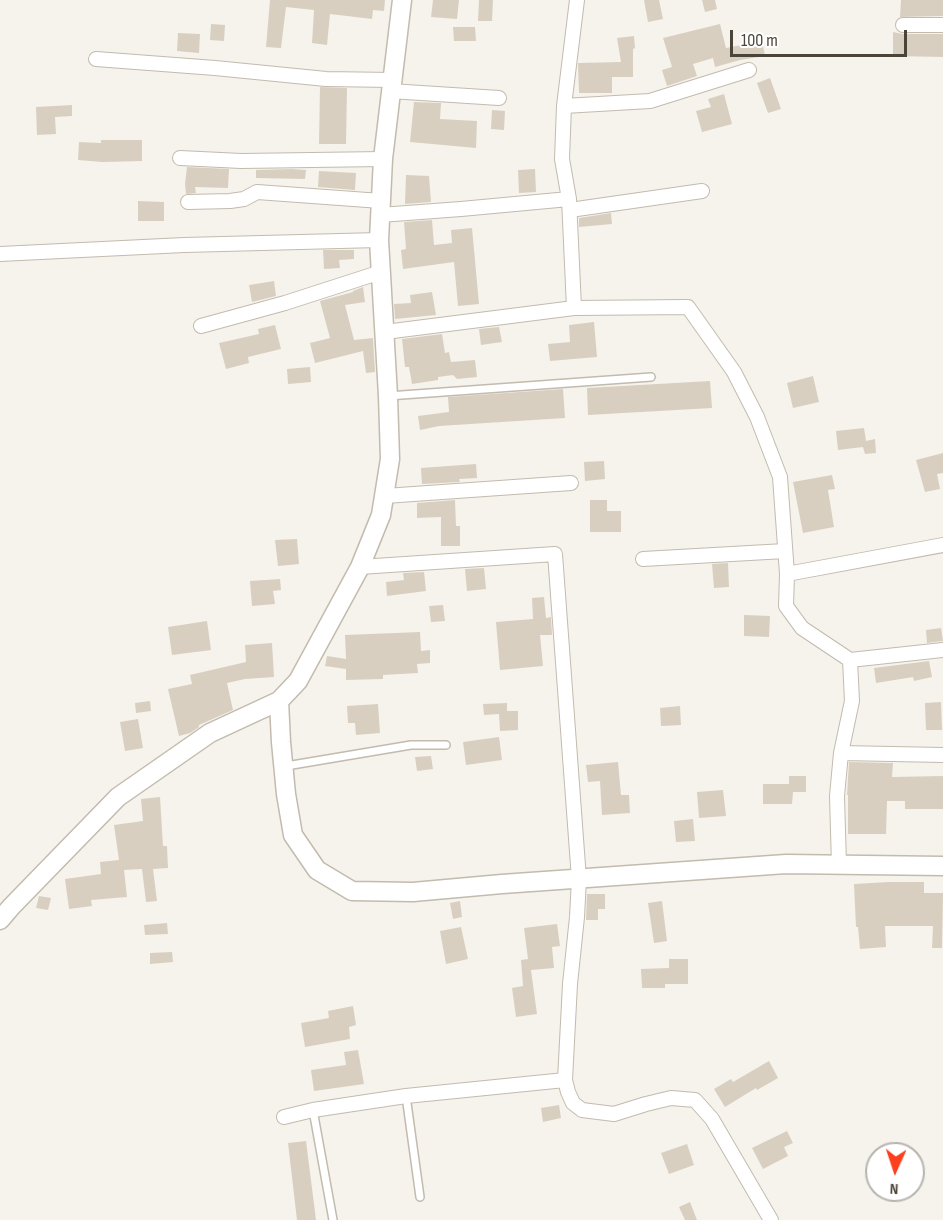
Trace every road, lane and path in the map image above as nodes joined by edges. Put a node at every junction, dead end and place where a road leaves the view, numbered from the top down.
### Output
1 (402, 0) edge
2 (577, 0) edge
3 (903, 25) dead end
4 (943, 25) edge
5 (96, 59) dead end
6 (749, 70) dead end
7 (391, 86) junction
8 (499, 98) dead end
9 (564, 106) junction
10 (180, 159) dead end
11 (383, 159) junction
12 (702, 191) dead end
13 (189, 202) dead end
14 (570, 205) junction
15 (380, 208) junction
16 (379, 240) junction
17 (0, 254) edge
18 (381, 272) junction
19 (574, 308) junction
20 (201, 326) dead end
21 (385, 332) junction
22 (651, 377) dead end
23 (388, 396) junction
24 (571, 483) dead end
25 (385, 496) junction
26 (943, 545) edge
27 (785, 551) junction
28 (643, 559) dead end
29 (360, 567) junction
30 (787, 574) junction
31 (943, 650) edge
32 (850, 660) junction
33 (279, 701) junction
34 (446, 745) dead end
35 (841, 753) junction
36 (943, 755) edge
37 (283, 767) junction
38 (839, 865) junction
39 (943, 866) edge
40 (579, 879) junction
41 (0, 920) edge
42 (565, 1080) junction
43 (406, 1096) junction
44 (313, 1110) junction
45 (284, 1117) dead end
46 (420, 1197) dead end
47 (333, 1220) edge
48 (771, 1220) edge

1 - 7 street
2 - 9 street
3 - 4 street
5 - 7 street
6 - 9 street
7 - 8 street
7 - 11 street
9 - 14 street
10 - 11 street
11 - 15 street
12 - 14 street
13 - 15 street
14 - 15 street
14 - 19 street
15 - 16 street
16 - 17 street
16 - 18 street
18 - 20 street
18 - 21 street
19 - 21 street
19 - 27 street
21 - 23 street
22 - 23 lane
23 - 25 street
24 - 25 street
25 - 29 street
26 - 30 street
27 - 28 street
27 - 30 street
29 - 33 street
29 - 40 street
30 - 32 street
31 - 32 street
32 - 35 street
33 - 37 street
33 - 41 street
34 - 37 lane
35 - 36 street
35 - 38 street
37 - 40 street
38 - 39 street
38 - 40 street
40 - 42 street
42 - 43 street
42 - 48 street
43 - 44 street
43 - 46 lane
44 - 45 street
44 - 47 lane

